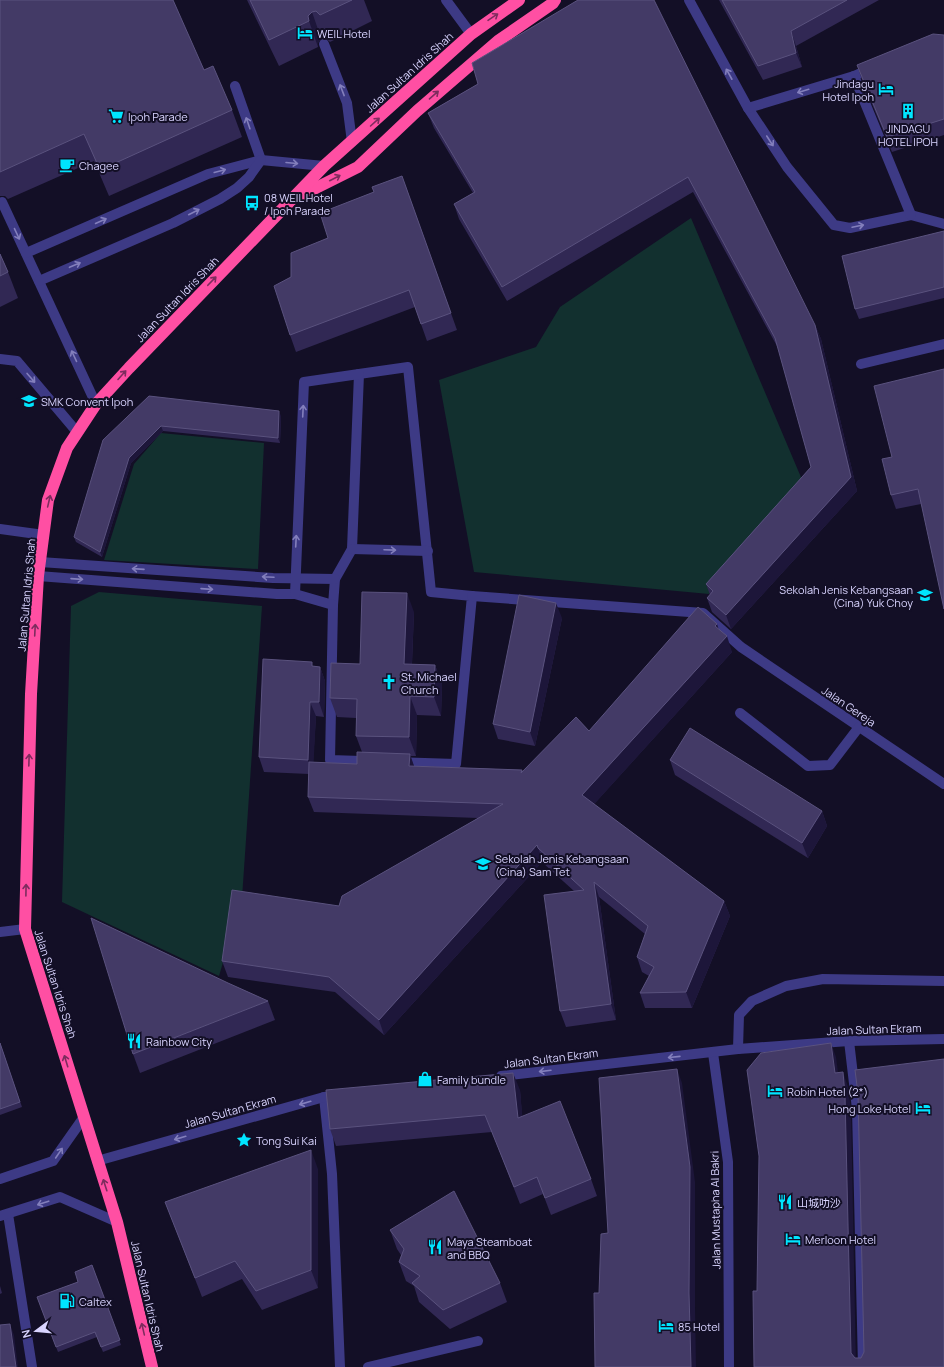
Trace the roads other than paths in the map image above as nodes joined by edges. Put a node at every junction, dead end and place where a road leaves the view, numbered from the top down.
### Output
1 (446, 0) edge
2 (519, 0) edge
3 (555, 0) edge
4 (688, 0) edge
5 (471, 34) junction
6 (324, 44) dead end
7 (882, 64) edge
8 (854, 76) junction
9 (235, 86) dead end
10 (748, 108) junction
11 (352, 142) junction
12 (261, 160) junction
13 (324, 166) junction
14 (2, 202) dead end
15 (288, 202) junction
16 (911, 215) junction
17 (4, 216) edge
18 (944, 224) edge
19 (26, 253) junction
20 (39, 281) junction
21 (944, 344) edge
22 (0, 359) edge
23 (861, 364) dead end
24 (359, 374) junction
25 (96, 404) junction
26 (77, 432) junction
27 (0, 529) edge
28 (44, 535) junction
29 (352, 549) junction
30 (428, 551) junction
31 (40, 562) junction
32 (38, 576) junction
33 (294, 577) junction
34 (335, 579) junction
35 (295, 594) junction
36 (472, 596) junction
37 (332, 605) junction
38 (740, 713) dead end
39 (859, 727) junction
40 (944, 784) edge
41 (25, 929) junction
42 (0, 932) edge
43 (944, 981) edge
44 (944, 1039) edge
45 (849, 1041) junction
46 (738, 1049) junction
47 (713, 1053) junction
48 (487, 1078) edge
49 (355, 1093) edge
50 (324, 1097) junction
51 (84, 1117) junction
52 (98, 1161) junction
53 (0, 1179) edge
54 (4, 1215) edge
55 (117, 1222) junction
56 (478, 1341) dead end
57 (400, 1363) edge
58 (32, 1367) edge
59 (152, 1367) edge
60 (340, 1367) edge
61 (368, 1367) edge
62 (729, 1367) edge
63 (863, 1367) edge

1 - 5 street
5 -> 2 highway, Jalan Sultan Idris Shah
15 -> 3 highway
10 -> 4 street
11 -> 5 highway, Jalan Sultan Idris Shah
11 -> 6 street
7 - 8 street
8 -> 10 street
8 - 16 street
12 -> 9 street
10 -> 16 street
11 - 13 highway, Jalan Sultan Idris Shah
12 -> 13 street
19 -> 12 street
20 -> 12 street
13 - 15 highway, Jalan Sultan Idris Shah
14 - 17 street
25 -> 15 highway, Jalan Sultan Idris Shah
16 - 18 street
17 -> 19 street
19 - 20 street
25 -> 20 street
21 - 23 street
22 -> 26 street
24 - 29 street
24 - 30 street
33 -> 24 street
25 - 26 highway, Jalan Sultan Idris Shah
28 -> 26 highway, Jalan Sultan Idris Shah
27 - 28 street
28 - 31 highway, Jalan Sultan Idris Shah
29 -> 30 street
29 - 34 street
30 - 36 street, Jalan Gereja
31 - 32 highway, Jalan Sultan Idris Shah
33 -> 31 street
32 -> 35 street
41 -> 32 highway, Jalan Sultan Idris Shah
33 - 34 street
33 - 35 street
34 - 37 street
35 - 37 street
36 - 37 street
36 - 39 street, Jalan Gereja
38 - 39 street
39 - 40 street, Jalan Gereja
41 - 42 street
51 -> 41 highway, Jalan Sultan Idris Shah
43 - 46 street
44 - 45 street, Jalan Sultan Ekram
45 - 46 street, Jalan Sultan Ekram
45 - 63 street
46 - 47 street, Jalan Sultan Ekram
47 -> 48 street, Jalan Sultan Ekram
47 - 62 street, Jalan Mustapha Al Bakri
49 - 50 street, Jalan Sultan Ekram
50 -> 52 street, Jalan Sultan Ekram
50 - 60 street
51 - 52 highway, Jalan Sultan Idris Shah
53 -> 51 street
55 -> 52 highway, Jalan Sultan Idris Shah
55 -> 54 street
54 - 58 street
59 -> 55 highway, Jalan Sultan Idris Shah
56 - 57 street
57 - 61 street

